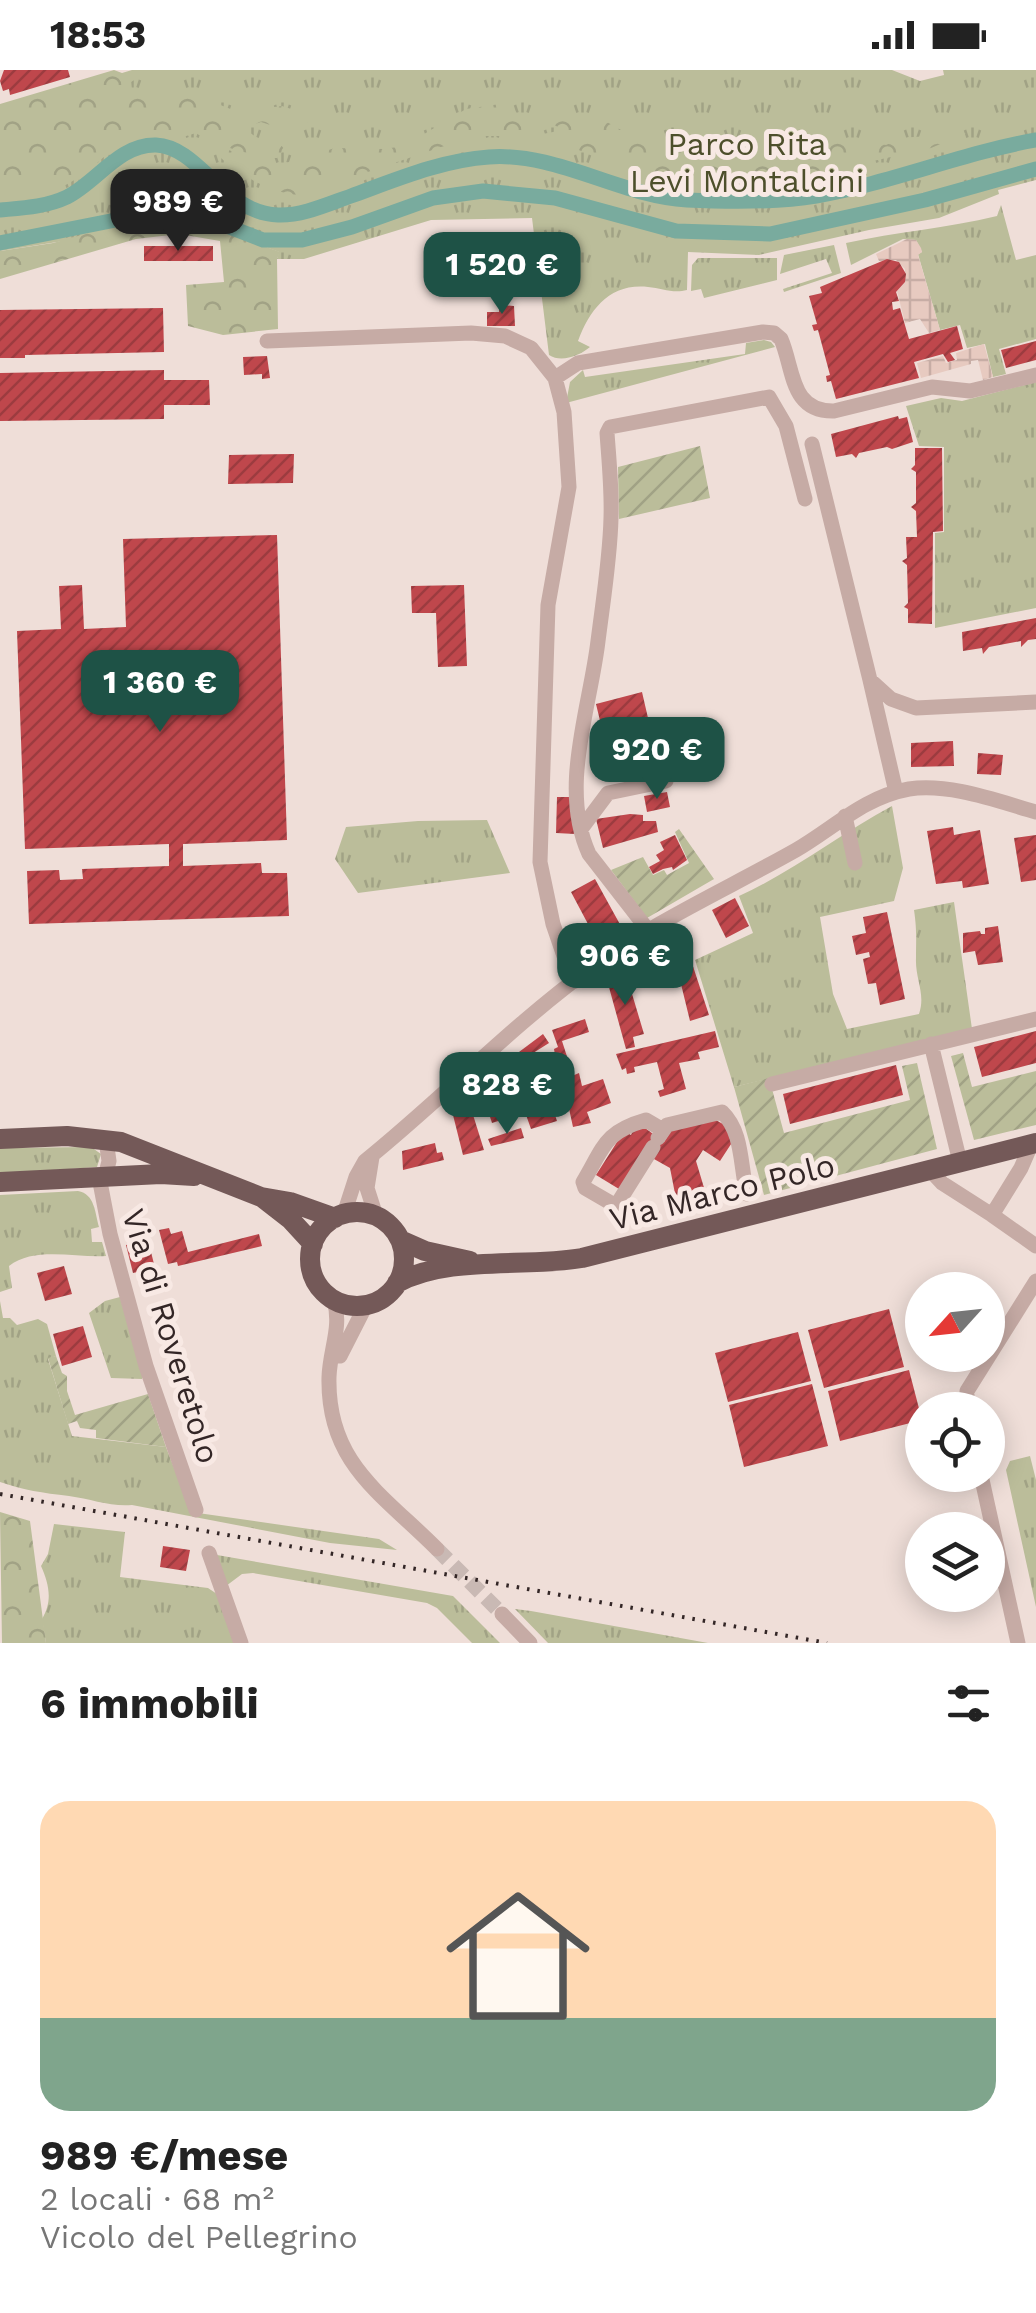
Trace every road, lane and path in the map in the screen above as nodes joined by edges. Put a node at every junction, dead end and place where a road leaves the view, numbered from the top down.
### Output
1 (267, 341) dead end
2 (1036, 374) edge
3 (554, 378) junction
4 (812, 444) dead end
5 (805, 499) dead end
6 (870, 680) junction
7 (1036, 702) edge
8 (666, 781) dead end
9 (896, 792) junction
10 (1036, 812) edge
11 (845, 816) junction
12 (581, 829) junction
13 (855, 863) dead end
14 (648, 930) junction
15 (573, 982) junction
16 (1036, 1019) edge
17 (931, 1044) junction
18 (772, 1084) dead end
19 (658, 1138) junction
20 (0, 1139) edge
21 (106, 1140) junction
22 (1033, 1144) edge
23 (373, 1155) junction
24 (960, 1162) junction
25 (930, 1170) junction
26 (102, 1177) junction
27 (211, 1179) junction
28 (0, 1182) edge
29 (747, 1194) dead end
30 (261, 1197) junction
31 (616, 1206) junction
32 (636, 1214) dead end
33 (992, 1215) junction
34 (340, 1216) junction
35 (376, 1216) junction
36 (400, 1240) junction
37 (312, 1244) junction
38 (1036, 1246) edge
39 (496, 1264) junction
40 (1036, 1281) edge
41 (397, 1283) junction
42 (334, 1300) junction
43 (366, 1305) junction
44 (329, 1388) junction
45 (967, 1392) edge
46 (985, 1492) edge
47 (196, 1510) dead end
48 (437, 1549) tunnel mouth
49 (209, 1552) dead end
50 (502, 1614) tunnel mouth
51 (241, 1643) edge
52 (530, 1643) edge
53 (1018, 1643) edge

1 - 3 street
2 - 3 street
3 - 15 street
4 - 6 street
5 - 12 street
6 - 7 street
6 - 9 street
8 - 12 street
9 - 10 street
9 - 11 street
11 - 13 street
11 - 14 street
12 - 14 street
14 - 15 street
15 - 23 street
16 - 17 street
17 - 18 street
17 - 24 street
19 - 29 street
19 - 31 street
19 - 31 street
20 - 21 main road
21 - 26 street, Via di Roveretolo
21 - 27 main road
22 - 24 main road, Via Marco Polo
22 - 33 street
23 - 34 street
23 - 35 street
24 - 25 main road, Via Marco Polo
25 - 33 street
25 - 39 main road, Via Marco Polo
26 - 27 main road
26 - 28 main road
26 - 47 street, Via di Roveretolo
27 - 30 main road
30 - 34 main road
30 - 37 main road
31 - 32 street
33 - 38 street
34 - 35 main road
34 - 37 main road
35 - 36 main road
36 - 39 main road, Via Marco Polo
36 - 41 main road
37 - 42 main road
39 - 41 main road, Via Marco Polo
40 - 45 street
41 - 43 main road
42 - 43 main road
42 - 44 street
43 - 44 street
44 - 48 street
46 - 53 street
49 - 51 street
50 - 52 street

